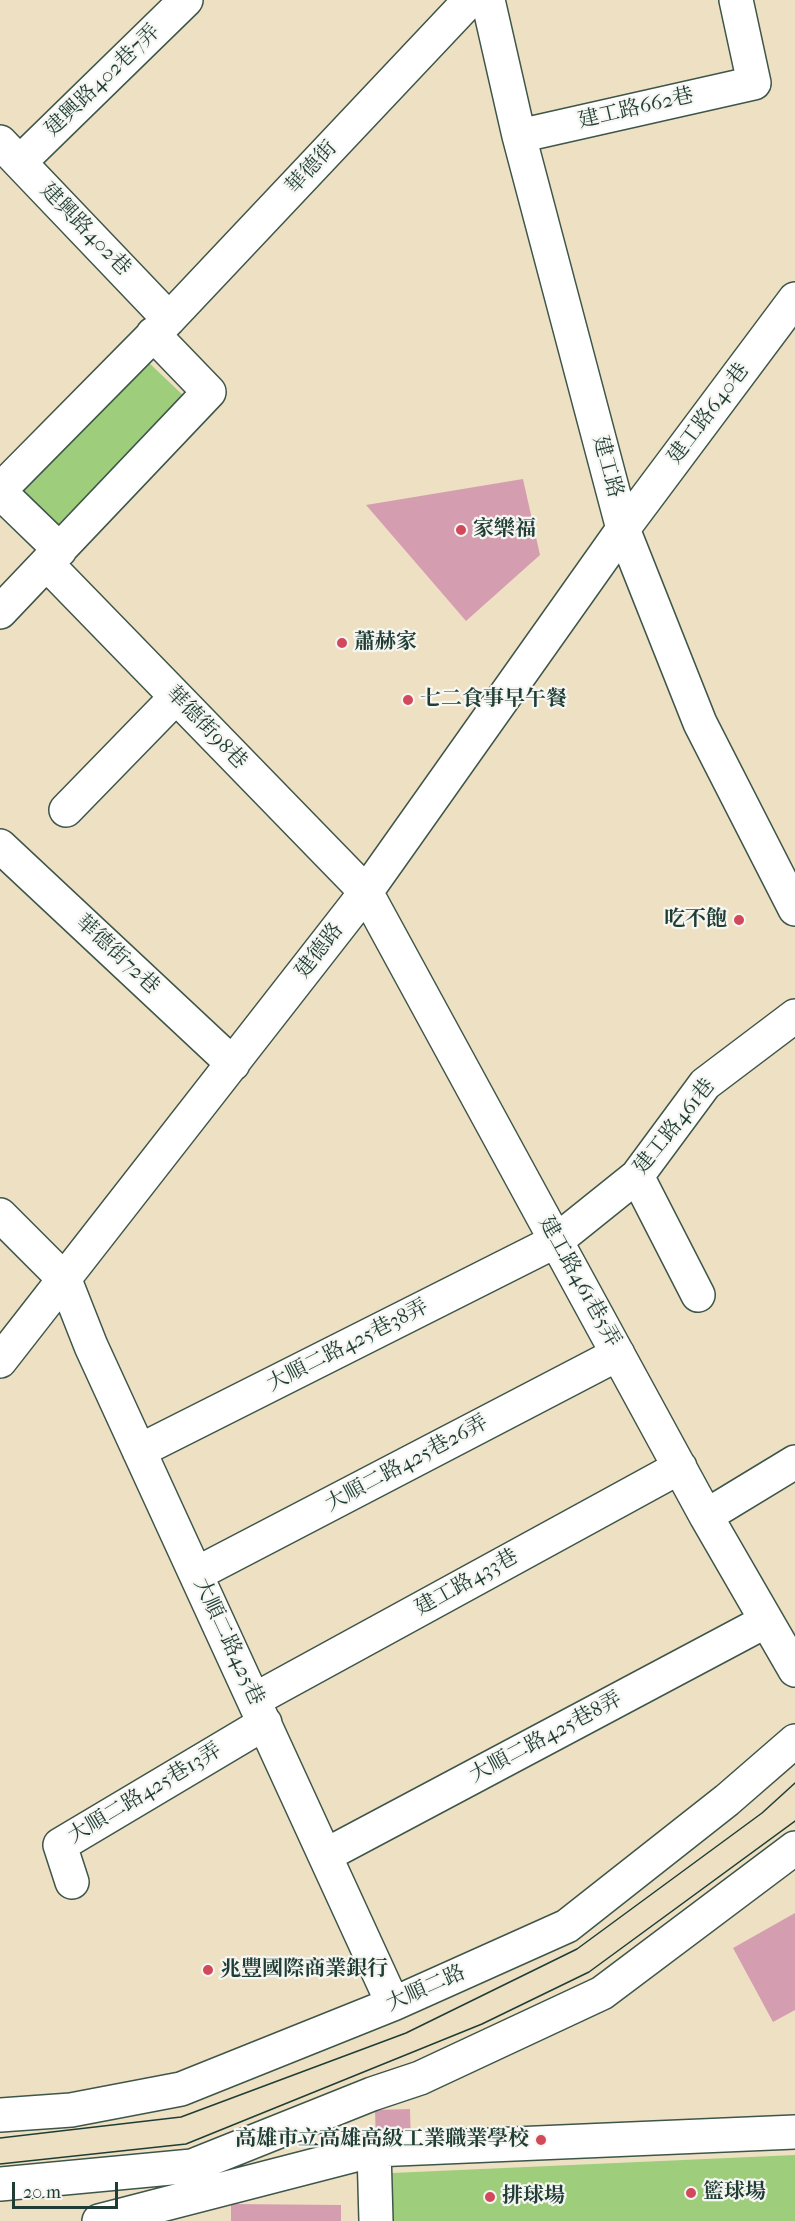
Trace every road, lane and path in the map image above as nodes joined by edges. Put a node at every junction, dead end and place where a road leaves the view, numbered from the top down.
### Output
1 (186, 0) edge
2 (470, 0) edge
3 (488, 0) edge
4 (736, 0) edge
5 (519, 136) junction
6 (10, 152) edge
7 (795, 299) edge
8 (161, 326) junction
9 (0, 491) edge
10 (623, 529) junction
11 (53, 557) junction
12 (0, 612) edge
13 (176, 697) junction
14 (66, 810) dead end
15 (0, 846) edge
16 (366, 892) junction
17 (795, 909) edge
18 (795, 1016) edge
19 (233, 1064) junction
20 (638, 1176) junction
21 (0, 1215) edge
22 (556, 1241) junction
23 (65, 1280) junction
24 (698, 1294) dead end
25 (618, 1354) junction
26 (0, 1361) edge
27 (139, 1451) junction
28 (795, 1462) edge
29 (680, 1467) junction
30 (706, 1516) junction
31 (196, 1574) junction
32 (766, 1621) junction
33 (795, 1670) edge
34 (260, 1711) junction
35 (795, 1741) edge
36 (795, 1848) edge
37 (326, 1855) junction
38 (72, 1882) dead end
39 (393, 2004) junction
40 (0, 2115) edge
41 (795, 2132) edge
42 (374, 2150) junction
43 (0, 2184) edge
44 (175, 2211) edge
45 (99, 2221) edge
46 (376, 2221) edge

1 - 6 street, 建興路402巷7弄
2 - 8 street, 華德街
3 - 5 street, 建工路
4 - 5 street, 建工路662巷
5 - 10 street, 建工路
6 - 8 street, 建興路402巷
7 - 10 street, 建工路640巷
8 - 9 street, 華德街
8 - 11 street
9 - 11 street, 華德街
10 - 16 street, 建德路
10 - 17 street, 建工路
11 - 12 street
11 - 13 street, 華德街98巷
13 - 14 street
13 - 16 street, 華德街98巷
15 - 19 street, 華德街72巷
16 - 19 street, 建德路
16 - 22 street, 建工路461巷5弄
18 - 20 street, 建工路461巷
19 - 23 street, 建德路
20 - 22 street, 建工路461巷
20 - 24 street
21 - 23 street
22 - 25 street, 建工路461巷5弄
22 - 27 street, 大順二路425巷38弄
23 - 26 street, 建德路
23 - 27 street, 大順二路425巷
25 - 29 street, 建工路461巷5弄
25 - 31 street, 大順二路425巷26弄
27 - 31 street, 大順二路425巷
28 - 30 street
29 - 30 street, 建工路461巷5弄
29 - 34 street, 建工路433巷
30 - 32 street, 建工路461巷5弄
31 - 34 street, 大順二路425巷
32 - 33 street, 建工路461巷5弄
32 - 37 street, 大順二路425巷8弄
34 - 37 street, 大順二路425巷
34 - 38 street, 大順二路425巷13弄
35 - 39 street, 大順二路
36 - 43 street
37 - 39 street, 大順二路425巷
39 - 40 street, 大順二路
41 - 42 street
42 - 44 street
42 - 46 street
44 - 45 street

